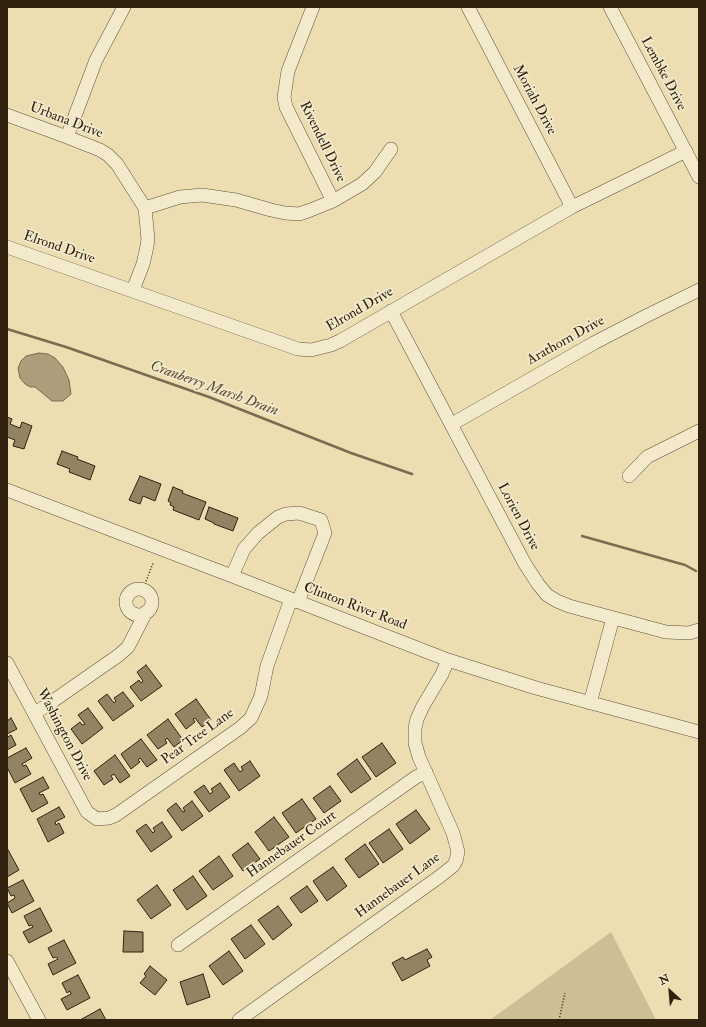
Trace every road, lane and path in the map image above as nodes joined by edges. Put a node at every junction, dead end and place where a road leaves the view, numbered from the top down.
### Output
1 (124, 7) edge
2 (313, 7) edge
3 (468, 7) edge
4 (610, 7) edge
5 (7, 115) edge
6 (67, 137) junction
7 (391, 149) dead end
8 (686, 152) junction
9 (699, 177) edge
10 (333, 200) junction
11 (572, 207) junction
12 (144, 208) junction
13 (7, 247) edge
14 (133, 290) junction
15 (699, 290) edge
16 (391, 311) junction
17 (452, 424) junction
18 (699, 432) edge
19 (629, 476) dead end
20 (7, 490) edge
21 (153, 563) dead end
22 (232, 576) junction
23 (145, 584) dead end
24 (294, 600) junction
25 (131, 612) junction
26 (146, 612) junction
27 (613, 618) junction
28 (699, 630) edge
29 (136, 632) junction
30 (448, 660) junction
31 (7, 663) edge
32 (590, 703) junction
33 (34, 713) junction
34 (699, 732) edge
35 (426, 772) junction
36 (97, 819) joint
37 (178, 945) dead end
38 (7, 961) edge
39 (565, 993) dead end
40 (39, 1020) edge
41 (239, 1020) edge
42 (559, 1020) edge

1 - 6 street
2 - 10 street, Rivendell Drive
3 - 11 street, Moriah Drive
4 - 8 street, Lembke Drive
5 - 6 street, Urbana Drive
6 - 12 street, Urbana Drive
7 - 10 street
8 - 9 street, Lembke Drive
8 - 11 street, Elrond Drive
10 - 12 street
11 - 16 street, Elrond Drive
12 - 14 street, Urbana Drive
13 - 14 street, Elrond Drive
14 - 16 street, Elrond Drive
15 - 17 street, Arathorn Drive
16 - 17 street, Lorien Drive
17 - 27 street, Lorien Drive
18 - 19 street
20 - 22 street, Clinton River Road
21 - 23 path
22 - 24 street, Clinton River Road
22 - 24 street, Pear Tree Lane
24 - 30 street, Clinton River Road
24 - 36 street, Pear Tree Lane
25 - 26 street
25 - 26 street
25 - 29 street
26 - 29 street
27 - 28 street, Lorien Drive
27 - 32 street
29 - 33 street
30 - 32 street, Clinton River Road
30 - 35 street, Hannebauer Lane
31 - 33 street, Washington Drive
32 - 34 street, Clinton River Road
33 - 36 street, Washington Drive
35 - 37 street, Hannebauer Court
35 - 41 street, Hannebauer Lane
38 - 40 street
39 - 42 path

